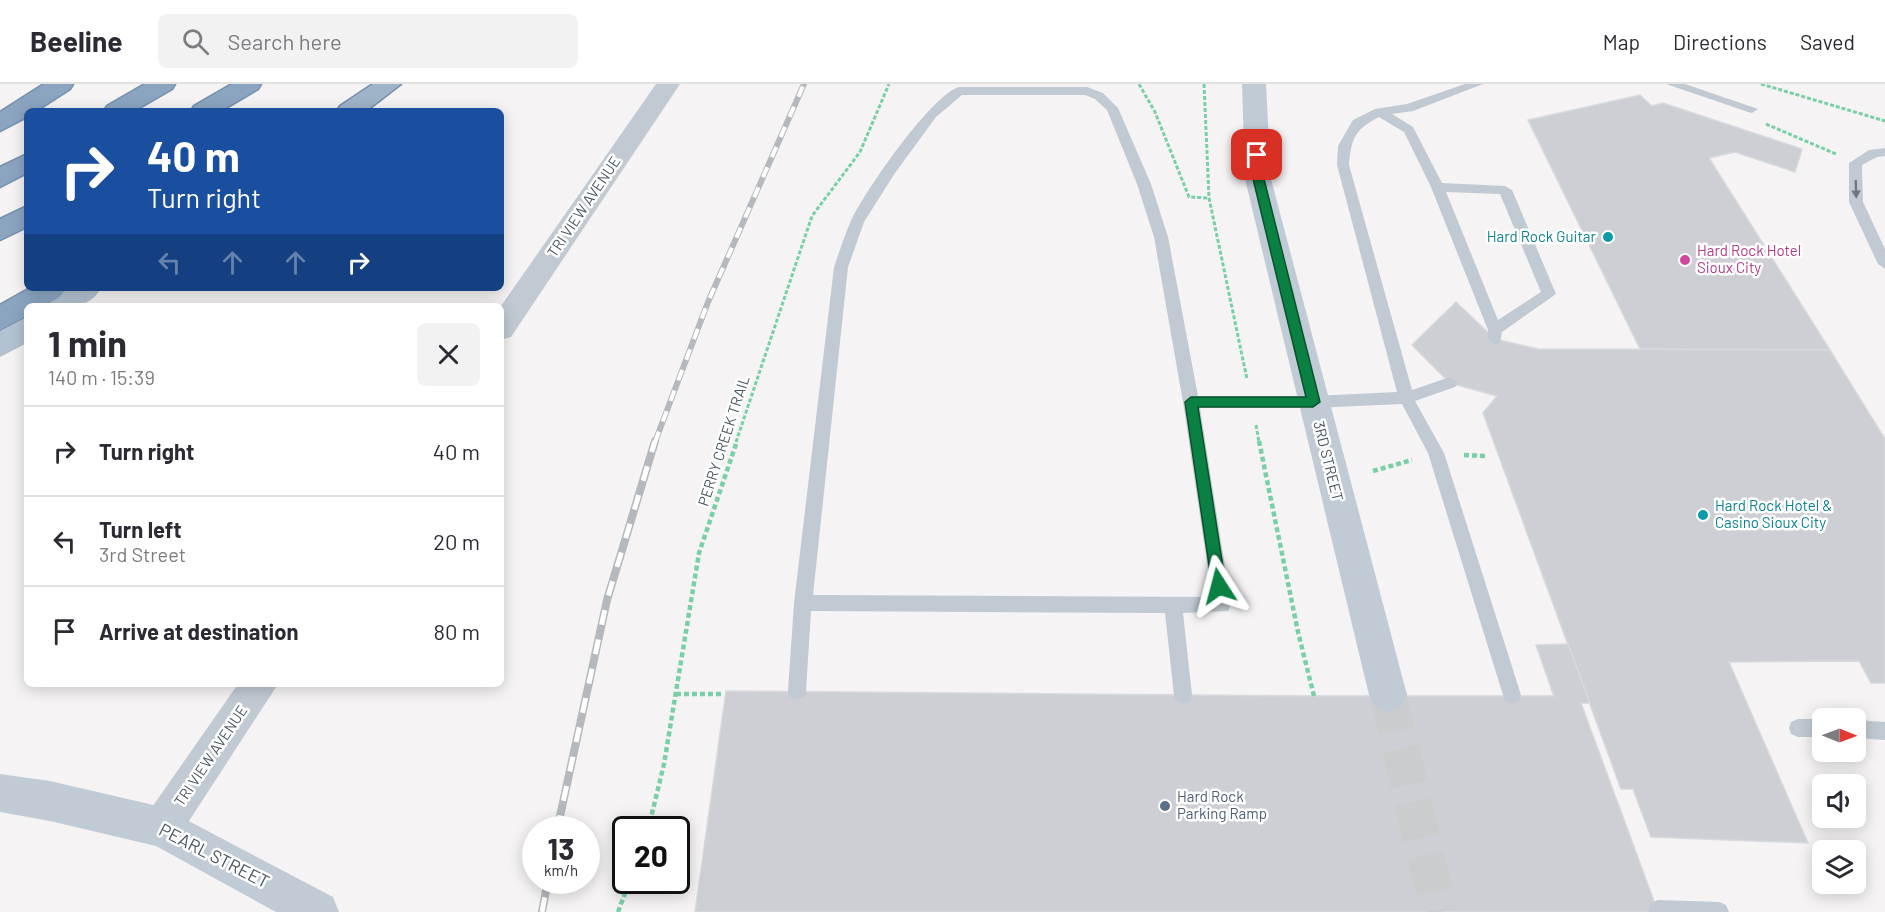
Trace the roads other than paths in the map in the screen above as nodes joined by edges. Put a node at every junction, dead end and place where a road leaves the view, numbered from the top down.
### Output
1 (61, 84) edge
2 (163, 84) edge
3 (249, 84) edge
4 (389, 84) edge
5 (668, 84) edge
6 (1254, 84) edge
7 (1477, 84) edge
8 (1672, 84) edge
9 (121, 108) edge
10 (208, 108) edge
11 (353, 108) edge
12 (1752, 109) road end
13 (1379, 112) junction
14 (0, 123) edge
15 (1885, 152) edge
16 (24, 164) edge
17 (0, 178) edge
18 (1438, 187) junction
19 (24, 217) edge
20 (0, 231) edge
21 (1885, 264) edge
22 (47, 291) edge
23 (82, 291) edge
24 (27, 303) edge
25 (64, 303) edge
26 (24, 305) edge
27 (0, 319) edge
28 (504, 325) edge
29 (24, 330) edge
30 (0, 346) edge
31 (1450, 383) dead end
32 (1406, 398) junction
33 (1191, 402) junction
34 (1313, 402) junction
35 (803, 603) junction
36 (1173, 605) junction
37 (258, 687) edge
38 (797, 691) dead end
39 (1183, 695) dead end
40 (1388, 695) tunnel mouth
41 (1512, 696) dead end
42 (1798, 728) dead end
43 (1812, 728) edge
44 (1866, 729) edge
45 (1885, 730) edge
46 (0, 793) edge
47 (162, 827) junction
48 (1658, 910) dead end
49 (318, 912) edge
50 (1719, 912) edge

1 - 14 highway
2 - 9 highway
3 - 10 highway
4 - 11 highway
5 - 28 street, TRI VIEW AVENUE
6 - 34 main road, 3RD STREET
7 - 13 lane
8 - 12 lane
13 - 18 lane
13 - 32 lane
15 -> 21 lane
16 - 17 highway
18 - 18 lane
19 - 20 highway
22 - 24 highway
23 - 25 main road
26 - 27 highway
29 - 30 main road
31 - 32 lane
32 - 34 lane
32 - 41 lane
33 - 34 lane
33 - 35 lane
33 - 36 lane
34 - 40 main road, 3RD STREET
35 - 36 lane
35 - 38 lane
36 - 39 lane
37 - 47 street, TRI VIEW AVENUE
42 - 43 lane
44 - 45 lane
46 - 47 main road, PEARL STREET
47 - 49 main road, PEARL STREET
48 - 50 lane

